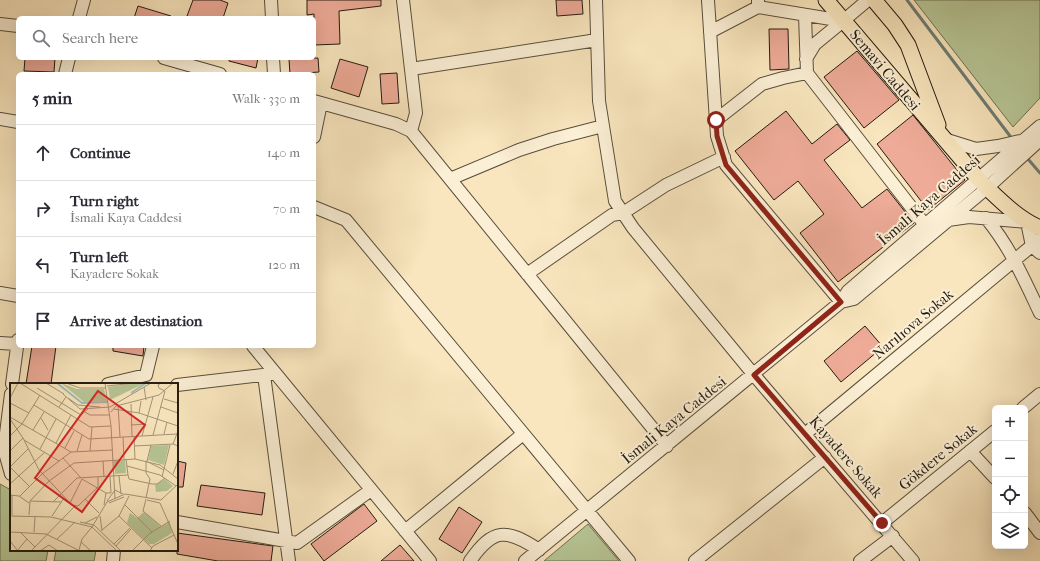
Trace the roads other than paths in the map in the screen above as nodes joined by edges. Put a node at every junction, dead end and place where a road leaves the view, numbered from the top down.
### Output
1 (84, 0) edge
2 (271, 0) edge
3 (404, 0) edge
4 (596, 0) edge
5 (708, 0) edge
6 (826, 0) edge
7 (868, 0) edge
8 (874, 0) edge
9 (758, 4) edge
10 (805, 15) junction
11 (80, 16) edge
12 (272, 16) edge
13 (843, 21) junction
14 (0, 24) edge
15 (16, 26) edge
16 (710, 32) junction
17 (597, 40) junction
18 (806, 59) junction
19 (68, 60) edge
20 (171, 60) edge
21 (273, 60) edge
22 (411, 69) junction
23 (66, 72) edge
24 (213, 72) edge
25 (274, 72) edge
26 (807, 73) junction
27 (318, 102) edge
28 (0, 120) edge
29 (316, 120) edge
30 (716, 120) junction
31 (16, 122) edge
32 (603, 126) junction
33 (1040, 126) edge
34 (411, 131) junction
35 (944, 139) junction
36 (1024, 140) junction
37 (1040, 140) edge
38 (724, 156) junction
39 (450, 179) junction
40 (982, 183) junction
41 (316, 208) edge
42 (623, 213) junction
43 (986, 218) junction
44 (948, 220) junction
45 (925, 225) junction
46 (1034, 225) edge
47 (1037, 246) edge
48 (1015, 260) junction
49 (527, 274) junction
50 (0, 294) edge
51 (16, 296) edge
52 (841, 302) junction
53 (1040, 313) edge
54 (16, 342) edge
55 (0, 343) edge
56 (17, 348) edge
57 (153, 348) edge
58 (255, 348) edge
59 (268, 348) edge
60 (265, 359) junction
61 (277, 373) junction
62 (264, 375) junction
63 (754, 375) junction
64 (12, 383) edge
65 (112, 383) edge
66 (178, 385) edge
67 (1040, 394) edge
68 (1027, 405) edge
69 (10, 408) edge
70 (9, 421) edge
71 (992, 433) edge
72 (523, 434) junction
73 (805, 434) junction
74 (667, 446) junction
75 (970, 451) junction
76 (825, 457) junction
77 (10, 471) edge
78 (0, 473) edge
79 (10, 475) edge
80 (994, 477) edge
81 (371, 490) junction
82 (587, 512) junction
83 (1028, 517) edge
84 (178, 522) edge
85 (882, 523) junction
86 (405, 531) junction
87 (1040, 533) edge
88 (893, 536) junction
89 (286, 541) junction
90 (538, 550) junction
91 (114, 551) edge
92 (113, 561) edge
93 (289, 561) edge
94 (430, 561) edge
95 (470, 561) edge
96 (525, 561) edge
97 (629, 561) edge
98 (695, 561) edge
99 (860, 561) edge
100 (913, 561) edge

1 - 11 street
2 - 12 street
3 - 22 street
4 - 17 street, Kayadere Sokak
5 - 16 street
6 - 13 main road, Semavi Caddesi
7 - 13 street
8 - 35 main road, Semavi Caddesi
9 - 10 street
9 - 16 street
10 - 13 street
10 - 18 street
13 - 18 street
13 - 35 main road, Semavi Caddesi
14 - 15 street
16 - 30 street
17 - 22 street
17 - 32 street, Kayadere Sokak
18 - 26 street
19 - 23 street
20 - 24 street
21 - 25 street
22 - 34 street
26 - 30 street
26 - 45 street
27 - 29 street
27 - 34 street
28 - 31 street
30 - 38 street
32 - 39 street
32 - 42 street, Kayadere Sokak
33 - 36 street, İsmali Kaya Caddesi
34 - 39 street
35 - 36 street
35 - 40 main road, Semavi Caddesi
36 - 40 street, İsmali Kaya Caddesi
37 - 40 street, İsmali Kaya Caddesi
38 - 42 street
38 - 52 street
39 - 49 street
40 - 44 street, İsmali Kaya Caddesi
40 - 45 street, İsmali Kaya Caddesi
40 - 46 main road, Semavi Caddesi
41 - 72 street
42 - 49 street
42 - 63 street, Kayadere Sokak
43 - 44 street
43 - 46 street
43 - 48 street
44 - 52 street, İsmali Kaya Caddesi
45 - 52 street, İsmali Kaya Caddesi
46 - 47 street
47 - 48 street, Narılıova Sokak
48 - 53 street
48 - 73 street, Narılıova Sokak
49 - 74 street
50 - 51 street
52 - 63 street, İsmali Kaya Caddesi
54 - 55 street
56 - 64 street
57 - 65 street
58 - 60 street
59 - 60 street
60 - 61 street
61 - 62 street
61 - 81 street
62 - 66 street
62 - 89 street
63 - 73 street, Kayadere Sokak
63 - 74 street, İsmali Kaya Caddesi
67 - 68 street
69 - 70 street
70 - 77 street
71 - 75 street, Gökdere Sokak
72 - 82 street
72 - 86 street
73 - 76 street, Kayadere Sokak
74 - 82 street, İsmali Kaya Caddesi
75 - 80 street
75 - 85 street, Gökdere Sokak
76 - 85 street, Kayadere Sokak
76 - 98 street
78 - 79 street
81 - 86 street
81 - 89 street
82 - 90 street, İsmali Kaya Caddesi
82 - 97 street
83 - 87 street
84 - 89 street
85 - 88 street, Kayadere Sokak
86 - 94 street
88 - 99 street
88 - 100 street, Kayadere Sokak
89 - 93 street
90 - 95 street
90 - 96 street, İsmali Kaya Caddesi
91 - 92 street

